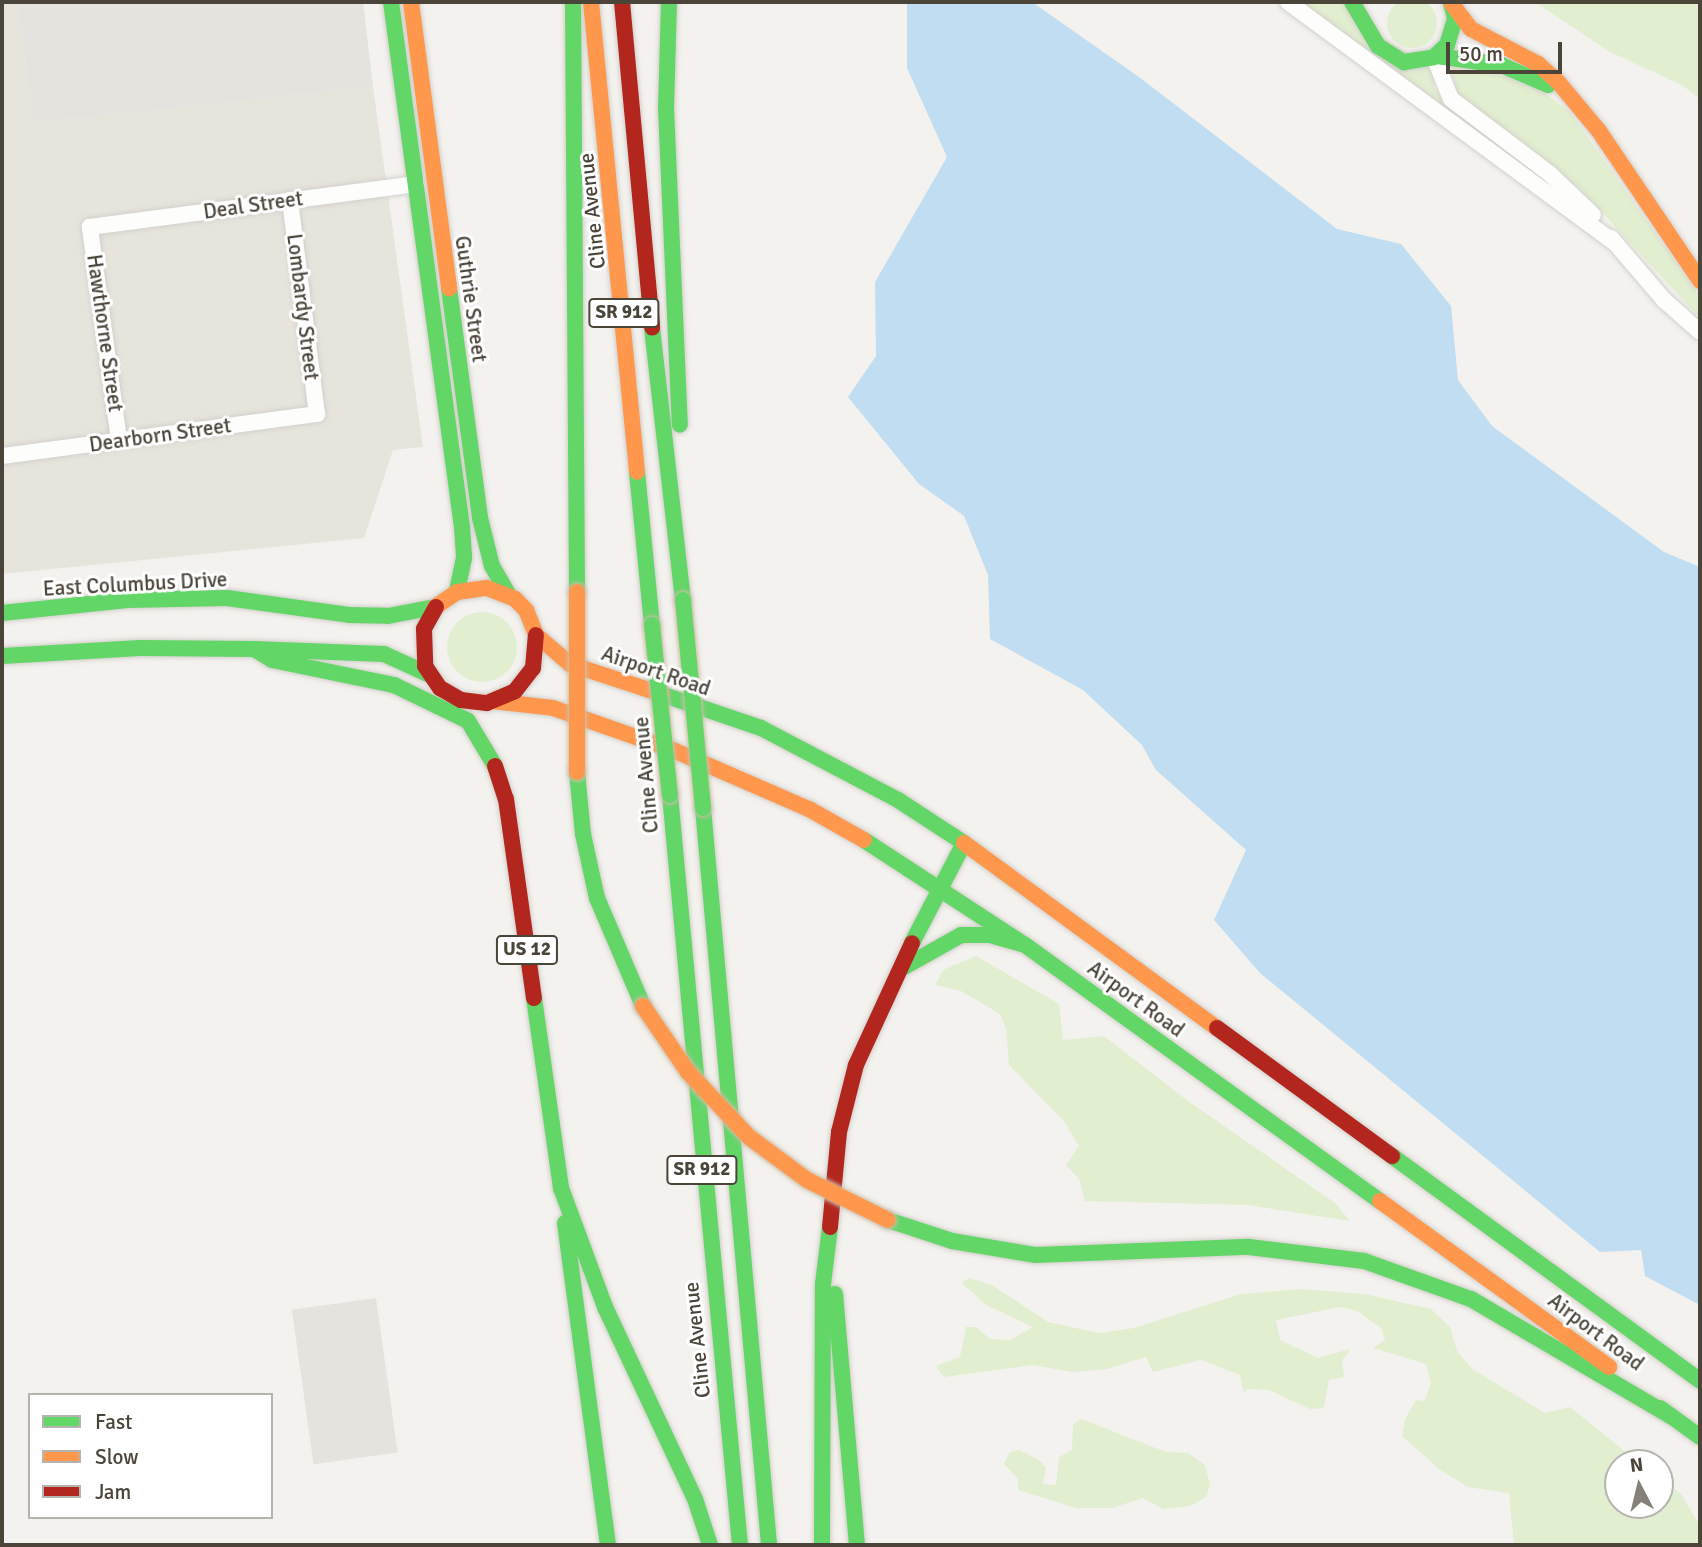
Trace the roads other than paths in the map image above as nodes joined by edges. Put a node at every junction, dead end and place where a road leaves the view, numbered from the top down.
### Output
1 (391, 2) edge
2 (411, 2) edge
3 (573, 2) edge
4 (591, 2) edge
5 (622, 2) edge
6 (668, 2) edge
7 (1288, 2) edge
8 (1352, 2) edge
9 (1373, 3) edge
10 (1451, 3) edge
11 (1371, 32) junction
12 (1435, 56) junction
13 (1577, 104) junction
14 (416, 184) junction
15 (289, 200) junction
16 (90, 226) joint
17 (1616, 244) junction
18 (1700, 281) edge
19 (1700, 332) edge
20 (317, 414) joint
21 (119, 440) junction
22 (2, 456) edge
23 (457, 592) junction
24 (509, 596) junction
25 (683, 600) junction
26 (436, 607) junction
27 (2, 613) edge
28 (536, 635) junction
29 (254, 649) junction
30 (2, 656) edge
31 (435, 681) junction
32 (492, 701) junction
33 (468, 721) junction
34 (964, 843) junction
35 (943, 887) junction
36 (1026, 945) junction
37 (897, 972) junction
38 (561, 1188) junction
39 (831, 1227) junction
40 (1700, 1381) edge
41 (1672, 1418) junction
42 (1700, 1437) edge
43 (608, 1545) edge
44 (710, 1545) edge
45 (740, 1545) edge
46 (769, 1545) edge
47 (822, 1545) edge
48 (857, 1545) edge

1 - 14 main road, Guthrie Street
2 - 24 main road, Guthrie Street
3 - 41 main road, bridge
4 - 45 main road, Cline Avenue / SR 912, bridge
5 - 25 main road, SR 912
6 - 25 main road
7 - 17 street
8 - 11 main road
9 - 11 main road
10 - 12 main road
10 - 13 main road
11 - 12 main road
12 - 13 main road
12 - 17 street
13 - 18 main road
14 - 15 street, Deal Street
14 - 23 main road, Guthrie Street
15 - 16 street, Deal Street
15 - 20 street, Lombardy Street
16 - 21 street, Hawthorne Street
17 - 19 street
20 - 21 street, Dearborn Street
21 - 22 street, Dearborn Street
23 - 24 main road
23 - 26 main road
24 - 28 main road
25 - 46 main road, SR 912, bridge
26 - 27 main road, East Columbus Drive
26 - 31 main road
28 - 32 main road
28 - 34 main road, Airport Road
29 - 30 main road, US 12
29 - 31 main road
29 - 33 main road, US 12
31 - 32 main road
31 - 33 main road, US 12
32 - 35 main road, Airport Road
33 - 38 main road, US 12
34 - 35 main road
34 - 40 main road, Airport Road
35 - 36 main road, Airport Road
35 - 37 main road
36 - 37 main road
36 - 41 main road, Airport Road
37 - 39 main road
38 - 43 main road
38 - 44 main road, US 12
39 - 47 main road
39 - 48 main road
41 - 42 main road, Airport Road

